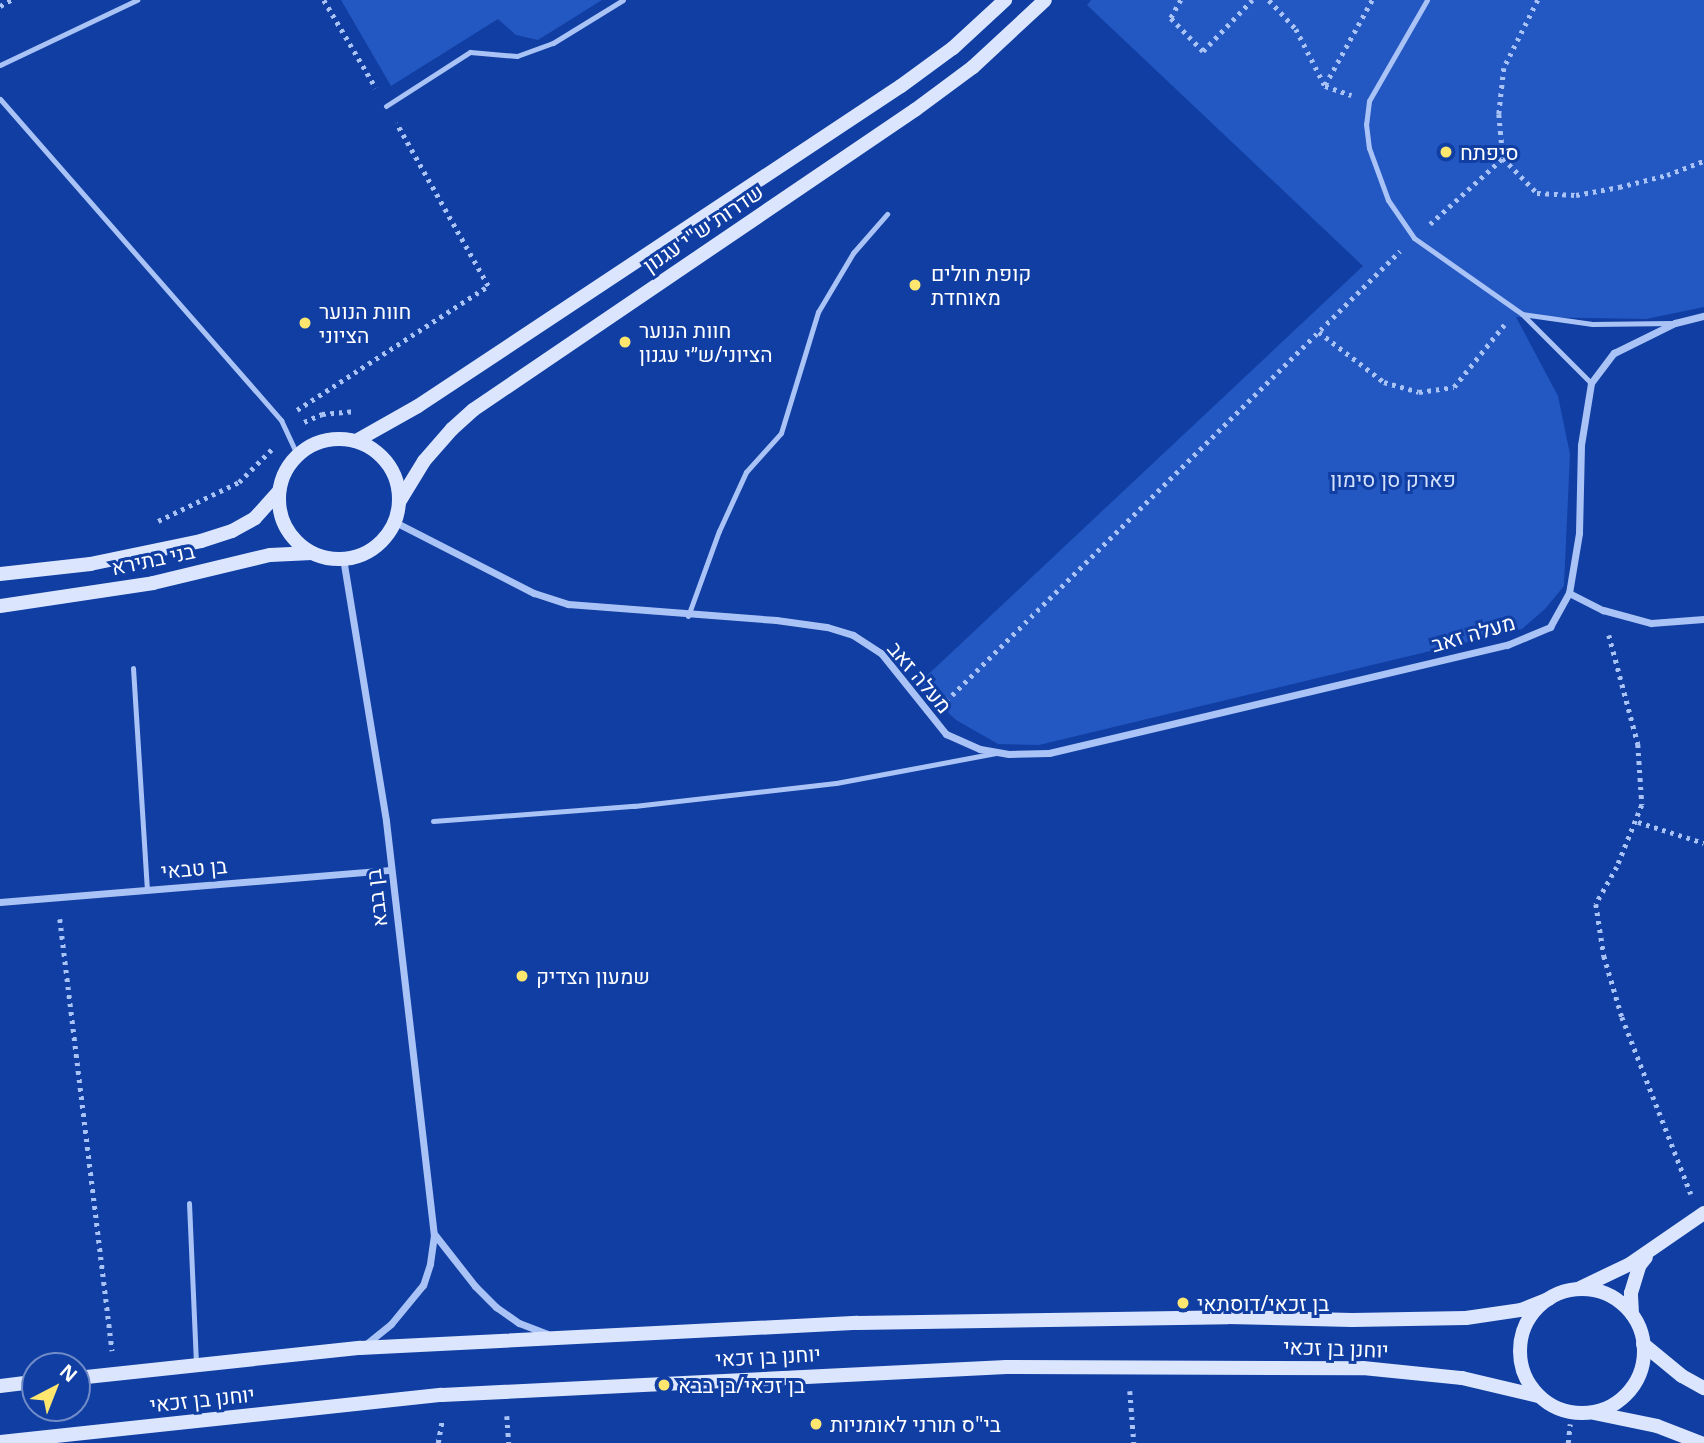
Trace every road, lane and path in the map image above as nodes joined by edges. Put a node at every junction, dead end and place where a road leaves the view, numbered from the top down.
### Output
1 (11, 0) edge
2 (137, 0) edge
3 (324, 0) edge
4 (623, 0) edge
5 (1005, 0) edge
6 (1045, 0) edge
7 (1181, 0) edge
8 (1252, 0) edge
9 (1269, 0) edge
10 (1372, 0) edge
11 (1427, 0) edge
12 (1538, 0) edge
13 (0, 6) edge
14 (354, 52) dead end
15 (0, 65) edge
16 (1325, 86) junction
17 (0, 99) edge
18 (1369, 101) junction
19 (386, 106) dead end
20 (413, 153) dead end
21 (1503, 158) junction
22 (1704, 161) edge
23 (887, 214) dead end
24 (1414, 238) junction
25 (1522, 314) junction
26 (1704, 316) edge
27 (1675, 323) junction
28 (1319, 332) junction
29 (1501, 332) dead end
30 (1591, 383) junction
31 (282, 420) junction
32 (356, 441) junction
33 (297, 455) junction
34 (279, 491) junction
35 (399, 502) junction
36 (395, 522) junction
37 (314, 553) junction
38 (343, 558) junction
39 (0, 574) edge
40 (1569, 593) junction
41 (0, 606) edge
42 (1603, 610) junction
43 (688, 616) junction
44 (1704, 619) edge
45 (133, 667) dead end
46 (930, 716) junction
47 (1000, 752) junction
48 (433, 821) dead end
49 (1638, 822) junction
50 (1704, 843) edge
51 (390, 870) junction
52 (147, 890) junction
53 (57, 897) junction
54 (0, 902) edge
55 (189, 1203) dead end
56 (1701, 1214) edge
57 (434, 1235) junction
58 (1649, 1252) junction
59 (1578, 1289) junction
60 (1550, 1298) junction
61 (1632, 1314) junction
62 (553, 1337) junction
63 (1643, 1344) junction
64 (360, 1348) junction
65 (1128, 1366) junction
66 (196, 1367) junction
67 (115, 1374) junction
68 (91, 1377) edge
69 (21, 1384) edge
70 (0, 1386) edge
71 (1704, 1388) edge
72 (1538, 1396) junction
73 (1571, 1413) junction
74 (1592, 1413) junction
75 (0, 1441) edge
76 (1134, 1443) edge
77 (1568, 1443) edge
78 (1701, 1443) edge

1 - 13 path
2 - 15 lane
3 - 14 path
4 - 19 lane
5 - 32 street, שדרות ש"י עגנון
6 - 35 street, שדרות ש"י עגנון
7 - 8 path
9 - 16 path
10 - 16 path
11 - 18 lane
12 - 21 path
16 - 18 path
17 - 31 lane
18 - 24 lane
20 - 31 path
21 - 22 path
21 - 24 path
23 - 43 lane
24 - 25 lane
24 - 28 path
25 - 27 lane
25 - 30 lane
26 - 27 street
27 - 30 street
28 - 29 path
28 - 46 path
30 - 40 street, מעלה זאב
31 - 33 lane
32 - 33 street
32 - 35 street
33 - 34 street
34 - 37 street
34 - 39 street, בני בתירא
35 - 36 street
36 - 38 street
36 - 43 street, מעלה זאב
37 - 38 street
37 - 41 street, בני בתירא
38 - 51 street, בן בבא
40 - 42 street
40 - 47 street, מעלה זאב
42 - 44 street
42 - 49 path
43 - 46 street, מעלה זאב
45 - 52 lane
46 - 47 street, מעלה זאב
47 - 48 lane
49 - 50 path
49 - 56 path
51 - 52 street, בן טבאי
51 - 57 street, בן בבא
52 - 53 street, בן טבאי
53 - 54 street, בן טבאי
53 - 67 path
55 - 66 lane
56 - 58 street
57 - 62 street
57 - 64 street, בן בבא
58 - 59 street
58 - 61 street
59 - 60 street
59 - 61 street
60 - 62 street, יוחנן בן זכאי
60 - 72 street
61 - 63 street
62 - 64 street, יוחנן בן זכאי
63 - 71 street
63 - 74 street
64 - 66 street, יוחנן בן זכאי
65 - 72 street, יוחנן בן זכאי
65 - 75 street, יוחנן בן זכאי
65 - 76 path
66 - 67 street, יוחנן בן זכאי
67 - 68 street, יוחנן בן זכאי
69 - 70 street
72 - 73 street
73 - 74 street
73 - 77 path
74 - 78 street

